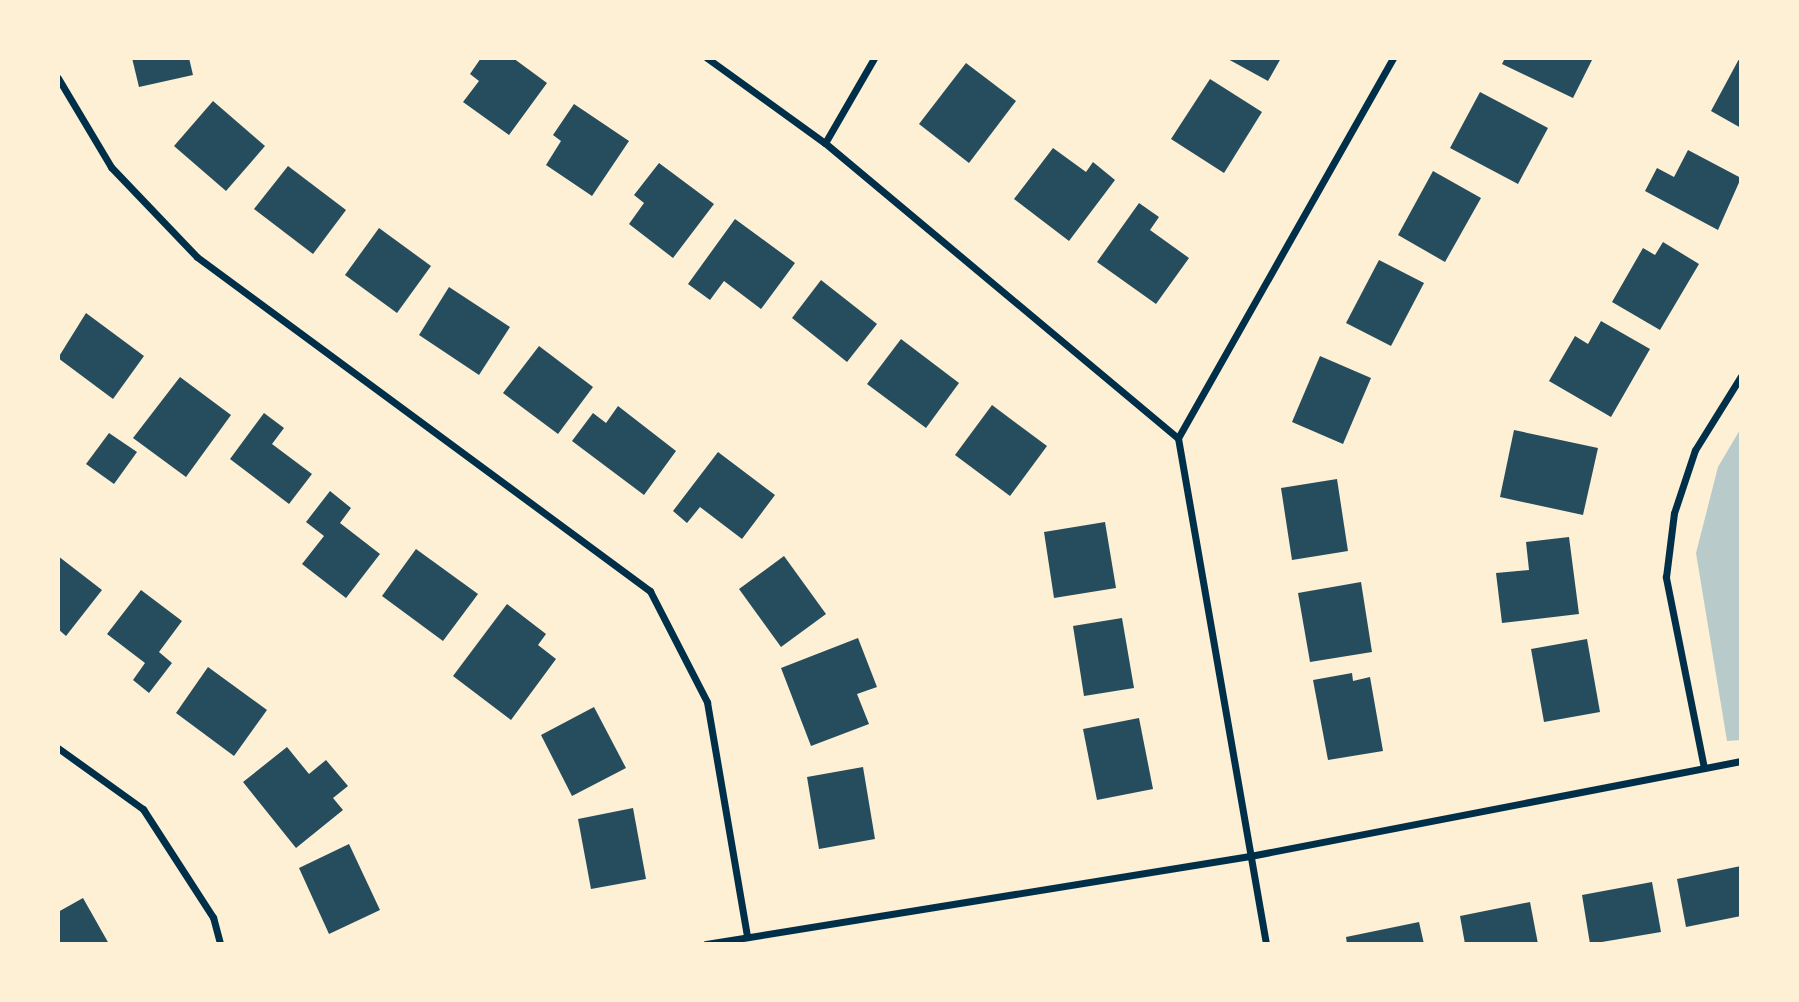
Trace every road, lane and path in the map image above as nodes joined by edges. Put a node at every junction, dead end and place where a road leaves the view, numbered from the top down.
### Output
1 (707, 58) edge
2 (874, 58) edge
3 (1394, 58) edge
4 (58, 78) edge
5 (825, 143) junction
6 (1741, 376) edge
7 (1178, 438) junction
8 (58, 748) edge
9 (1741, 761) edge
10 (1704, 768) junction
11 (1250, 856) junction
12 (747, 937) junction
13 (220, 944) edge
14 (706, 944) edge
15 (1266, 944) edge

1 - 5 street
2 - 5 street
3 - 7 street
4 - 12 street
5 - 7 street
6 - 10 street
7 - 11 street
8 - 13 street
9 - 10 street
10 - 11 street
11 - 12 street
11 - 15 street
12 - 14 street

